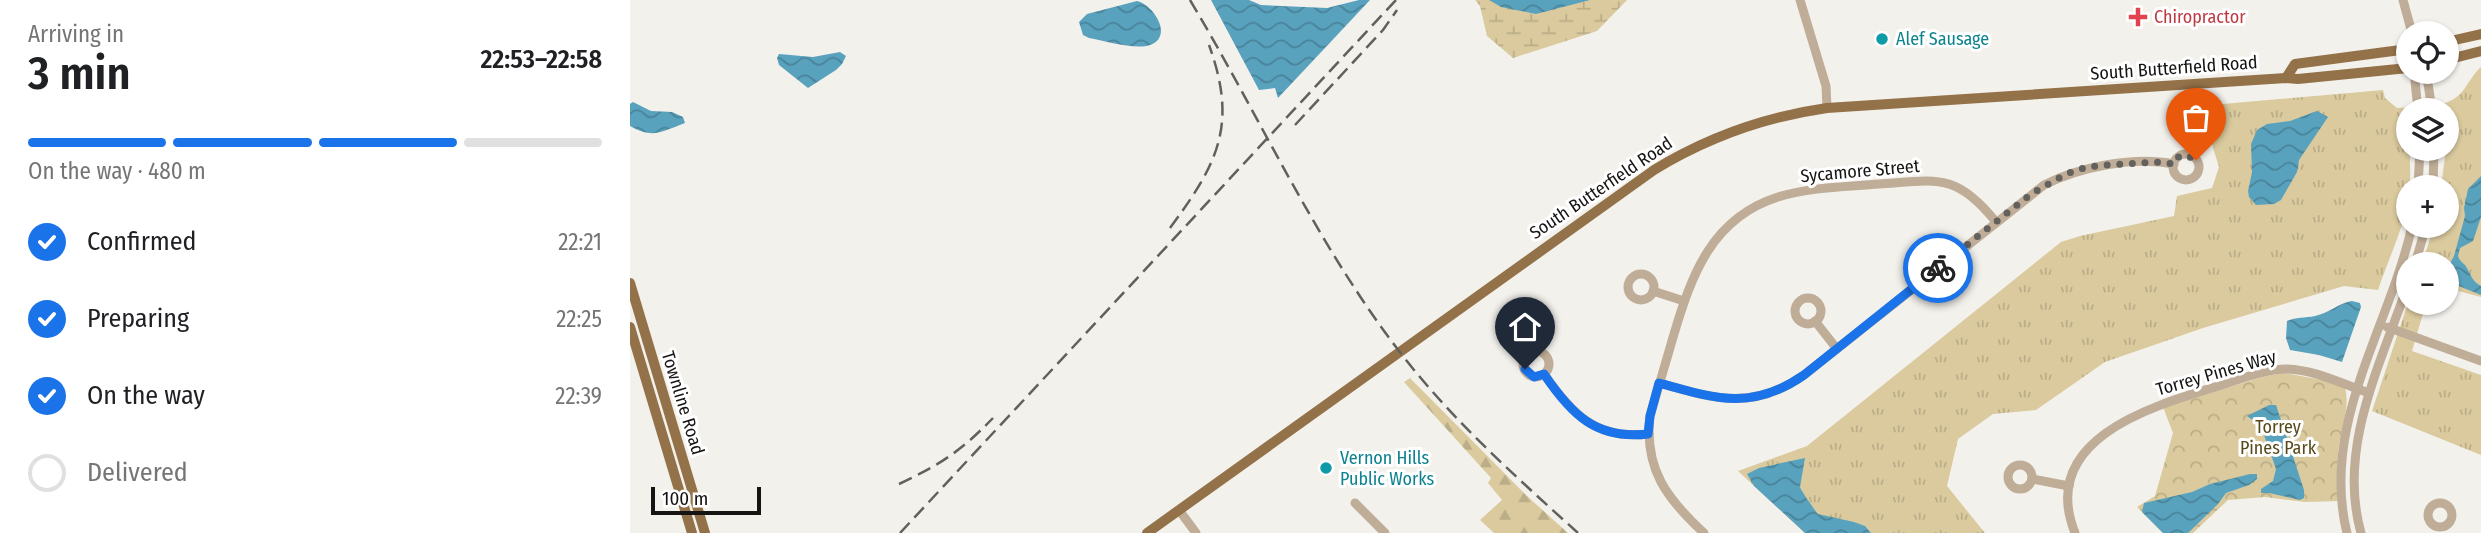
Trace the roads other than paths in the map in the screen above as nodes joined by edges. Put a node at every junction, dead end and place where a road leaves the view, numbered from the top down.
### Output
1 (1800, 0) edge
2 (2403, 0) edge
3 (2409, 21) edge
4 (2481, 34) edge
5 (2459, 39) edge
6 (2396, 51) edge
7 (2481, 51) edge
8 (2459, 57) edge
9 (2396, 69) edge
10 (2286, 78) junction
11 (1827, 108) junction
12 (2174, 164) dead end
13 (1996, 222) junction
14 (2408, 238) edge
15 (630, 283) edge
16 (1653, 291) dead end
17 (1684, 301) junction
18 (2398, 315) edge
19 (1815, 321) dead end
20 (2381, 323) junction
21 (630, 327) edge
22 (2393, 329) junction
23 (637, 346) edge
24 (1837, 349) junction
25 (2481, 361) edge
26 (1544, 374) dead end
27 (1659, 383) junction
28 (2356, 388) junction
29 (2369, 393) junction
30 (1648, 434) junction
31 (2032, 480) dead end
32 (2069, 486) junction
33 (1355, 503) dead end
34 (1179, 510) junction
35 (692, 533) edge
36 (705, 533) edge
37 (1147, 533) edge
38 (1196, 533) edge
39 (1385, 533) edge
40 (1704, 533) edge
41 (2075, 533) edge
42 (2347, 533) edge
43 (2361, 533) edge

1 - 11 street
2 - 3 street
4 - 5 main road
6 - 10 main road
7 - 8 main road
9 - 10 main road, South Butterfield Road
10 - 11 main road, South Butterfield Road
11 - 34 main road, South Butterfield Road
12 - 13 street
13 - 17 street, Sycamore Street
13 - 24 street
14 - 20 street
15 - 23 main road, Townline Road
16 - 17 street
17 - 27 street, Sycamore Street
18 - 22 street
19 - 24 street
20 - 22 street
20 - 28 street
21 - 23 main road, Townline Road
22 - 25 street
22 - 29 street
23 - 35 main road, Townline Road
23 - 36 main road, Townline Road
24 - 27 street
26 - 30 street
27 - 30 street, Sycamore Street
28 - 29 street, Torrey Pines Way
28 - 32 street, Torrey Pines Way
28 - 42 street
29 - 43 street
30 - 40 street, Sycamore Street
31 - 32 street
32 - 41 street, Torrey Pines Way
33 - 39 street
34 - 37 main road, South Butterfield Road
34 - 38 street

